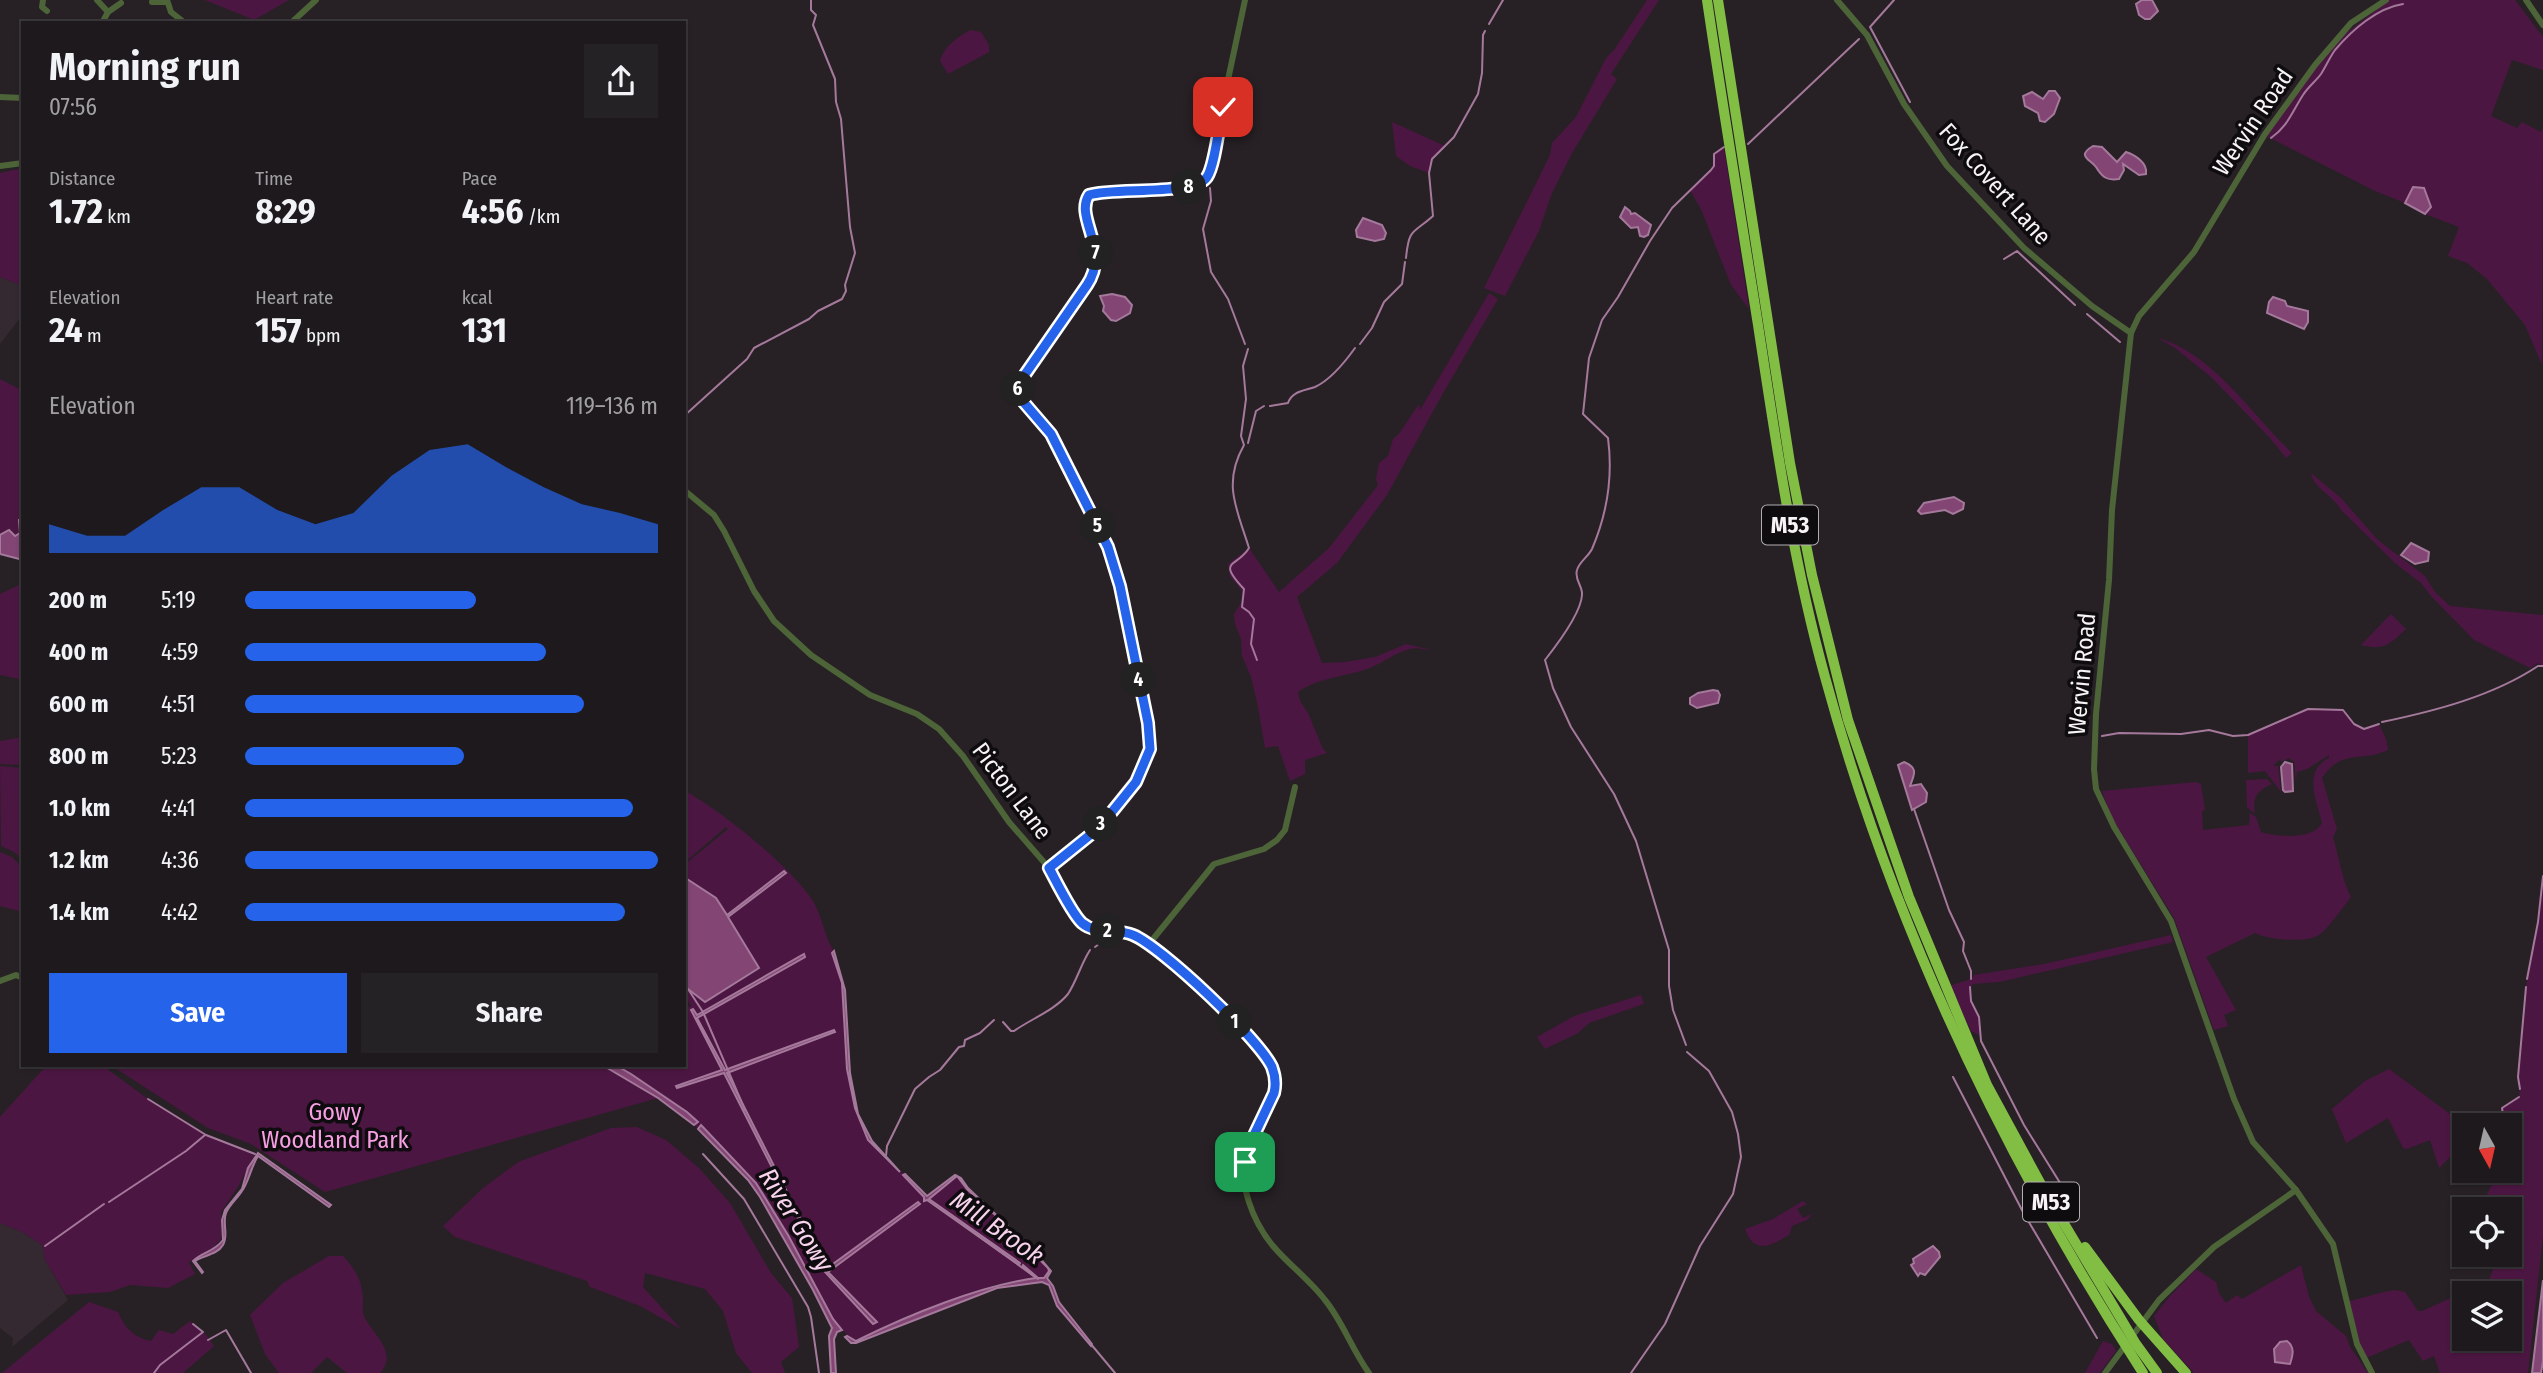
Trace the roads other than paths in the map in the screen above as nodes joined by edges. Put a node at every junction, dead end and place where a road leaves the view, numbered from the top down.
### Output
1 (43, 0) edge
2 (97, 0) edge
3 (316, 0) edge
4 (1245, 0) edge
5 (1707, 0) edge
6 (1718, 0) edge
7 (1838, 0) edge
8 (2386, 0) edge
9 (2526, 0) edge
10 (166, 1) edge
11 (152, 2) dead end
12 (121, 4) dead end
13 (47, 11) dead end
14 (107, 12) junction
15 (103, 21) edge
16 (182, 21) edge
17 (293, 21) edge
18 (2543, 24) edge
19 (0, 97) edge
20 (21, 98) edge
21 (21, 163) edge
22 (0, 166) edge
23 (2131, 333) junction
24 (686, 492) edge
25 (1295, 787) dead end
26 (1049, 868) junction
27 (1149, 944) junction
28 (21, 977) edge
29 (0, 981) edge
30 (2044, 1190) junction
31 (2296, 1190) junction
32 (1368, 1373) edge
33 (2105, 1373) edge
34 (2143, 1373) edge
35 (2157, 1373) edge
36 (2186, 1373) edge
37 (2372, 1373) edge

1 - 13 street
2 - 14 street
3 - 17 street
4 - 26 street
5 - 34 highway, M53
6 - 30 highway, M53
7 - 23 street, Fox Covert Lane
8 - 23 street, Wervin Road
9 - 18 street
10 - 11 street
10 - 16 street
12 - 14 street
14 - 15 street
19 - 20 street
21 - 22 street
23 - 31 street, Wervin Road
24 - 26 street, Picton Lane
25 - 27 street
26 - 27 street, Picton Lane
27 - 32 street, Picton Lane
28 - 29 street
30 - 35 highway, M53
30 - 36 highway
31 - 33 street
31 - 37 street, Wervin Road

